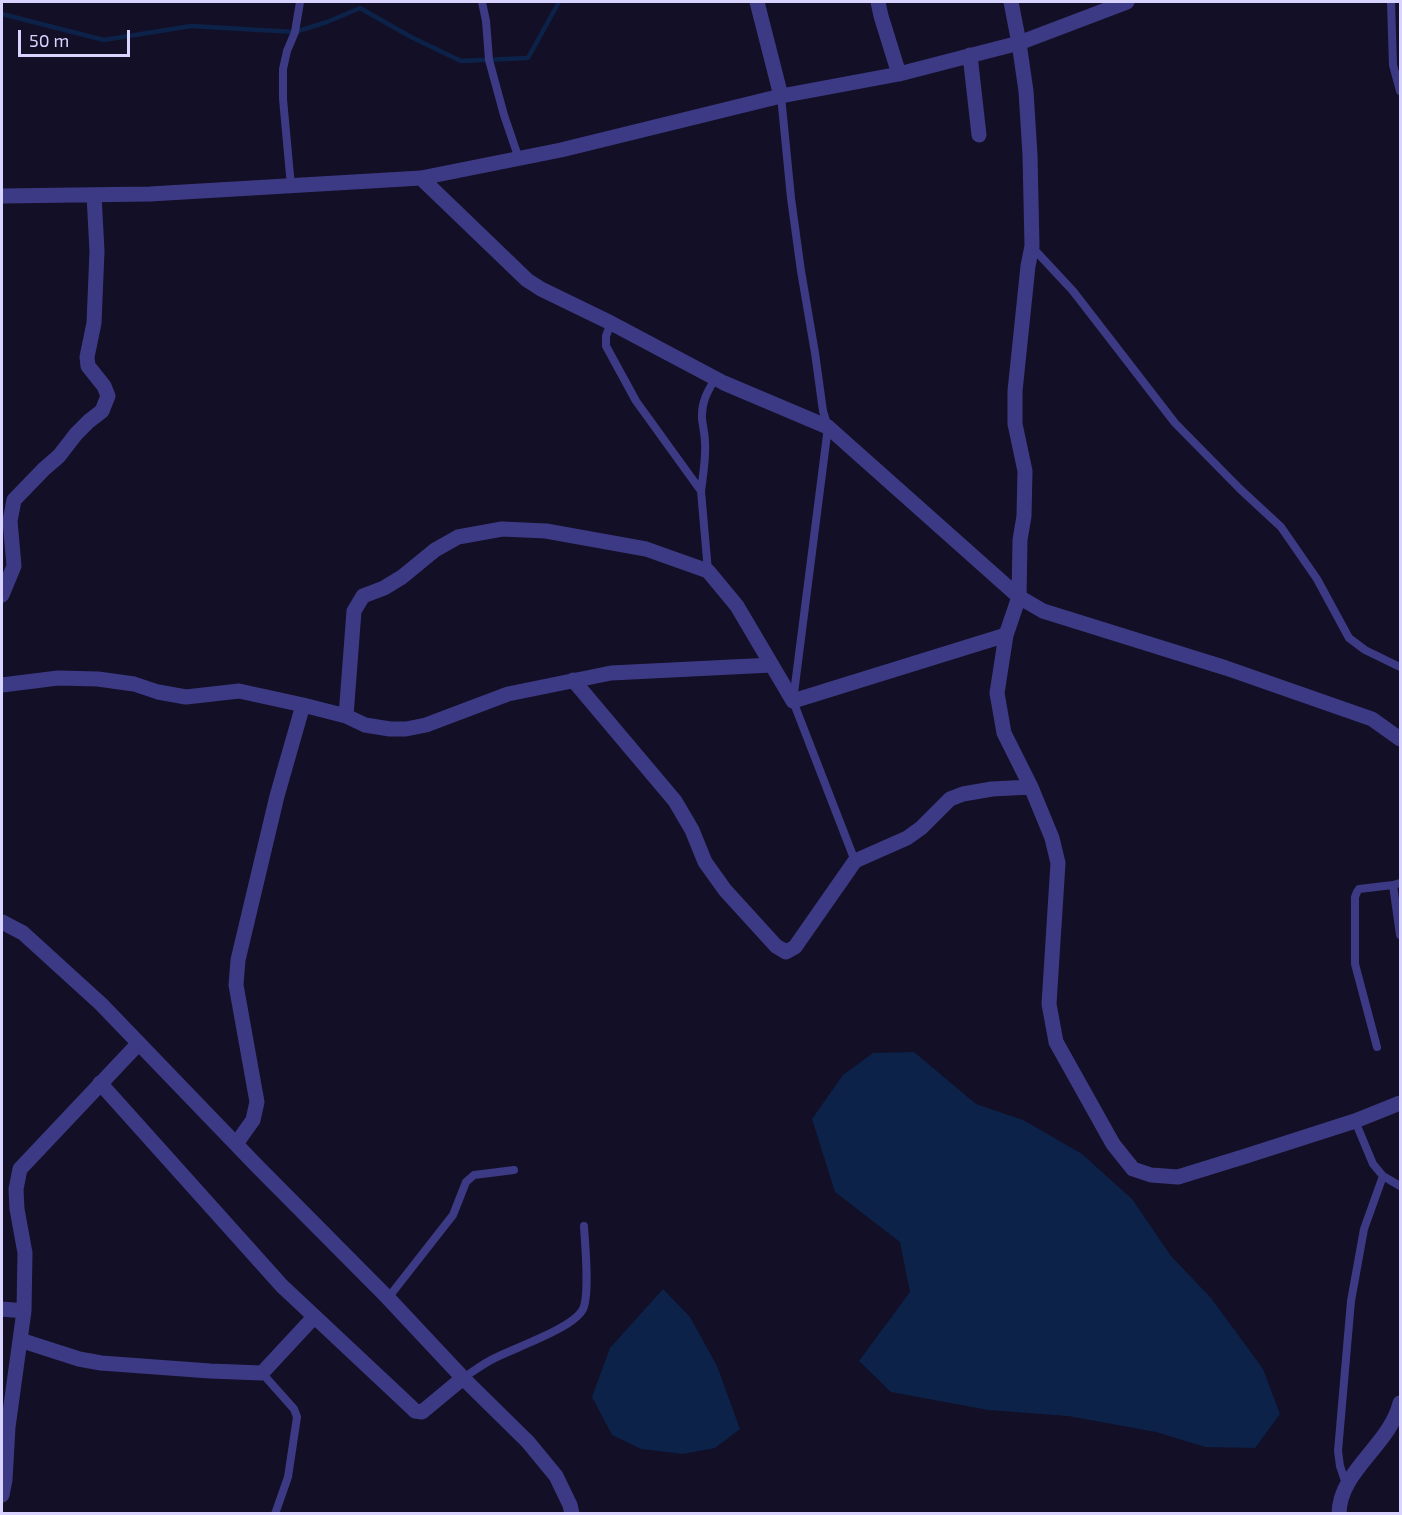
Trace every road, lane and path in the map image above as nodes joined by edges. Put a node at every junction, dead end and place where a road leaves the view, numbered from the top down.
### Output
1 (300, 2) edge
2 (482, 2) edge
3 (757, 2) edge
4 (878, 2) edge
5 (1011, 2) edge
6 (1126, 2) edge
7 (1391, 2) edge
8 (1019, 43) junction
9 (970, 56) junction
10 (899, 74) junction
11 (1401, 91) edge
12 (781, 96) junction
13 (979, 135) dead end
14 (519, 159) junction
15 (421, 178) junction
16 (291, 186) junction
17 (94, 195) junction
18 (2, 196) edge
19 (1032, 246) junction
20 (611, 322) junction
21 (715, 378) junction
22 (828, 428) junction
23 (701, 491) junction
24 (708, 571) junction
25 (2, 595) edge
26 (1019, 597) junction
27 (1006, 635) junction
28 (772, 665) junction
29 (1401, 668) edge
30 (573, 680) junction
31 (2, 685) edge
32 (793, 700) junction
33 (303, 705) junction
34 (346, 716) junction
35 (1401, 739) edge
36 (1031, 787) junction
37 (855, 861) junction
38 (1397, 884) edge
39 (2, 921) edge
40 (1401, 935) edge
41 (139, 1043) junction
42 (1377, 1047) dead end
43 (100, 1083) junction
44 (1401, 1103) edge
45 (1355, 1121) junction
46 (236, 1144) junction
47 (514, 1170) dead end
48 (1383, 1176) junction
49 (1401, 1186) edge
50 (584, 1226) dead end
51 (388, 1298) junction
52 (2, 1309) edge
53 (24, 1311) junction
54 (314, 1317) junction
55 (20, 1340) junction
56 (262, 1373) junction
57 (463, 1378) junction
58 (1401, 1403) edge
59 (3, 1484) edge
60 (1346, 1484) junction
61 (275, 1514) edge
62 (572, 1514) edge
63 (1339, 1514) edge

1 - 16 lane
2 - 14 lane
3 - 12 street
4 - 10 street
5 - 8 street
6 - 8 street
7 - 11 lane
8 - 9 street
8 - 19 street
9 - 10 street
9 - 13 street
10 - 12 street
12 - 14 street
12 - 22 lane
14 - 15 street
15 - 16 street
15 - 20 street
16 - 17 street
17 - 18 street
17 - 25 street
19 - 26 street
19 - 29 lane
20 - 21 street
20 - 23 lane
21 - 22 street
21 - 23 lane
22 - 26 street
22 - 32 lane
23 - 24 lane
24 - 28 street
24 - 34 street
26 - 27 street
26 - 35 street
27 - 32 street
27 - 36 street
28 - 30 street
28 - 32 street
30 - 34 street
30 - 37 street
31 - 33 street
32 - 37 lane
33 - 34 street
33 - 46 street
36 - 37 street
36 - 45 street
38 - 40 lane
38 - 42 lane
39 - 41 street
41 - 43 street
41 - 46 street
43 - 53 street
43 - 54 street
44 - 45 street
45 - 48 lane
46 - 51 street
47 - 51 lane
48 - 49 lane
48 - 60 lane
50 - 57 lane
51 - 57 street
52 - 53 street
53 - 55 street
54 - 56 street
54 - 57 street
55 - 56 street
55 - 59 street
56 - 61 lane
57 - 62 street
58 - 60 street
60 - 63 street

